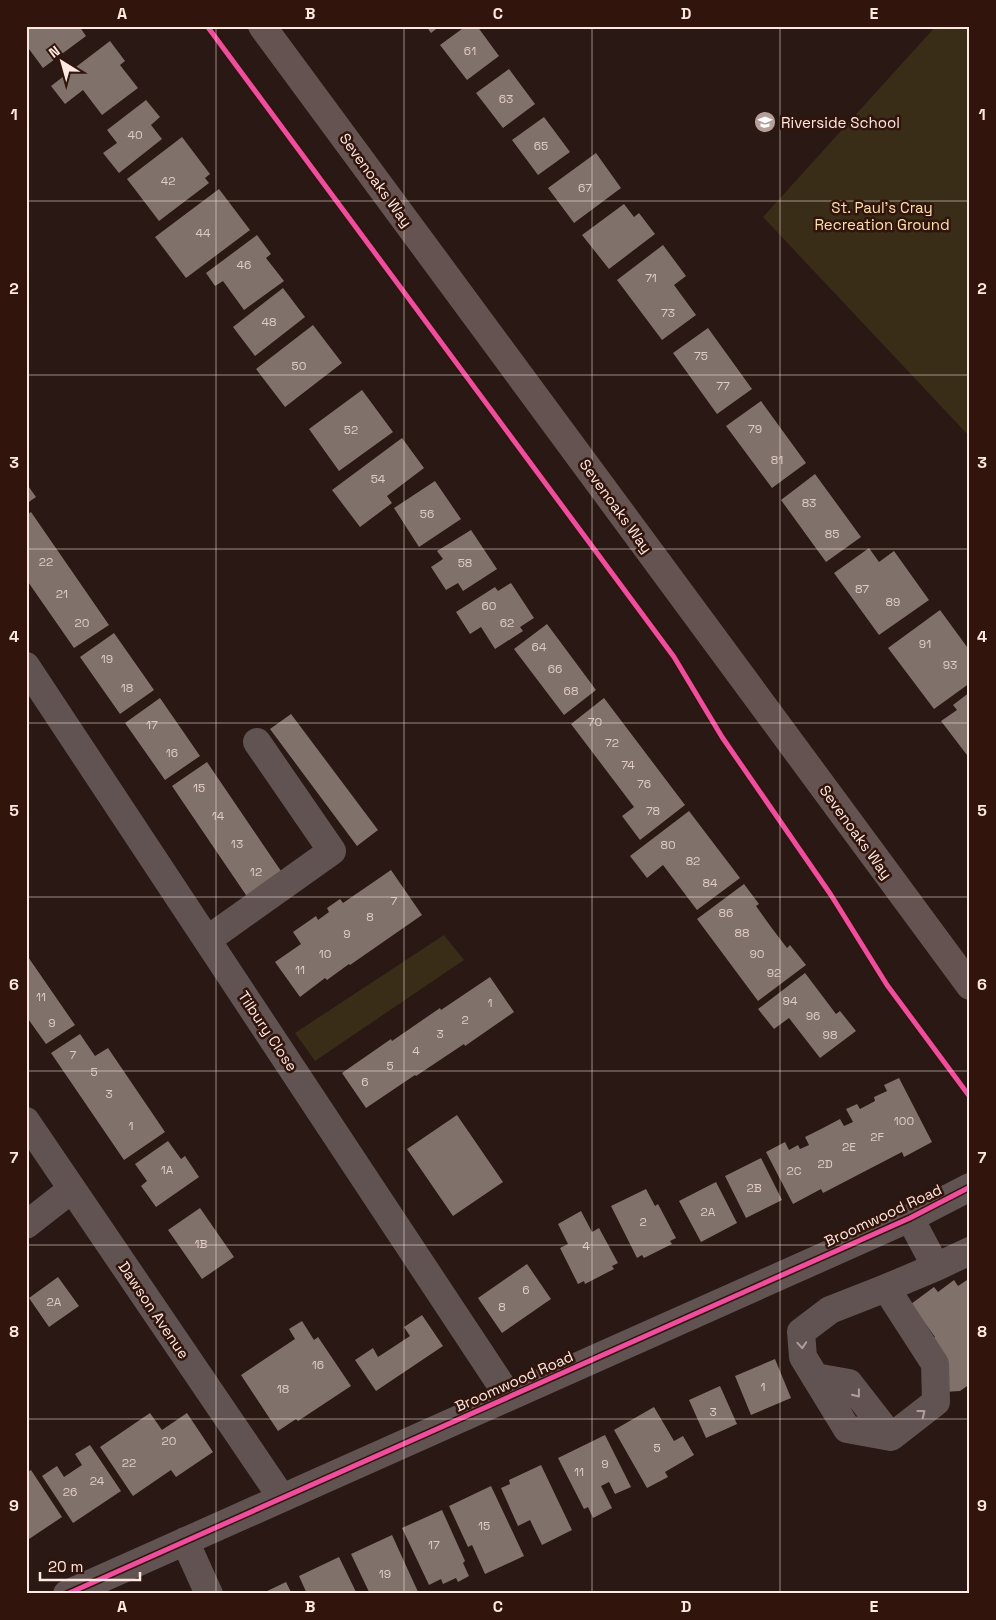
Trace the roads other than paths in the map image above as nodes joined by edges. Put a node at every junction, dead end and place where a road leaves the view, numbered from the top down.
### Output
1 (262, 26) edge
2 (26, 666) edge
3 (257, 742) dead end
4 (207, 940) junction
5 (970, 986) edge
6 (26, 1121) edge
7 (970, 1187) edge
8 (72, 1189) junction
9 (910, 1218) junction
10 (26, 1225) edge
11 (970, 1251) edge
12 (936, 1267) junction
13 (886, 1288) junction
14 (509, 1397) junction
15 (282, 1498) junction
16 (185, 1541) junction
17 (67, 1594) edge
18 (209, 1594) edge

1 - 5 main road, Sevenoaks Way
2 - 4 street, Tilbury Close
3 - 4 street
4 - 14 street, Tilbury Close
6 - 8 street, Dawson Avenue
7 - 9 street, Broomwood Road
8 - 10 street
8 - 15 street, Dawson Avenue
9 - 12 street
9 - 14 street, Broomwood Road
11 - 12 street
12 - 13 street
13 -> 13 street
14 - 15 street, Broomwood Road
15 - 16 street, Broomwood Road
16 - 17 street, Broomwood Road
16 - 18 street

